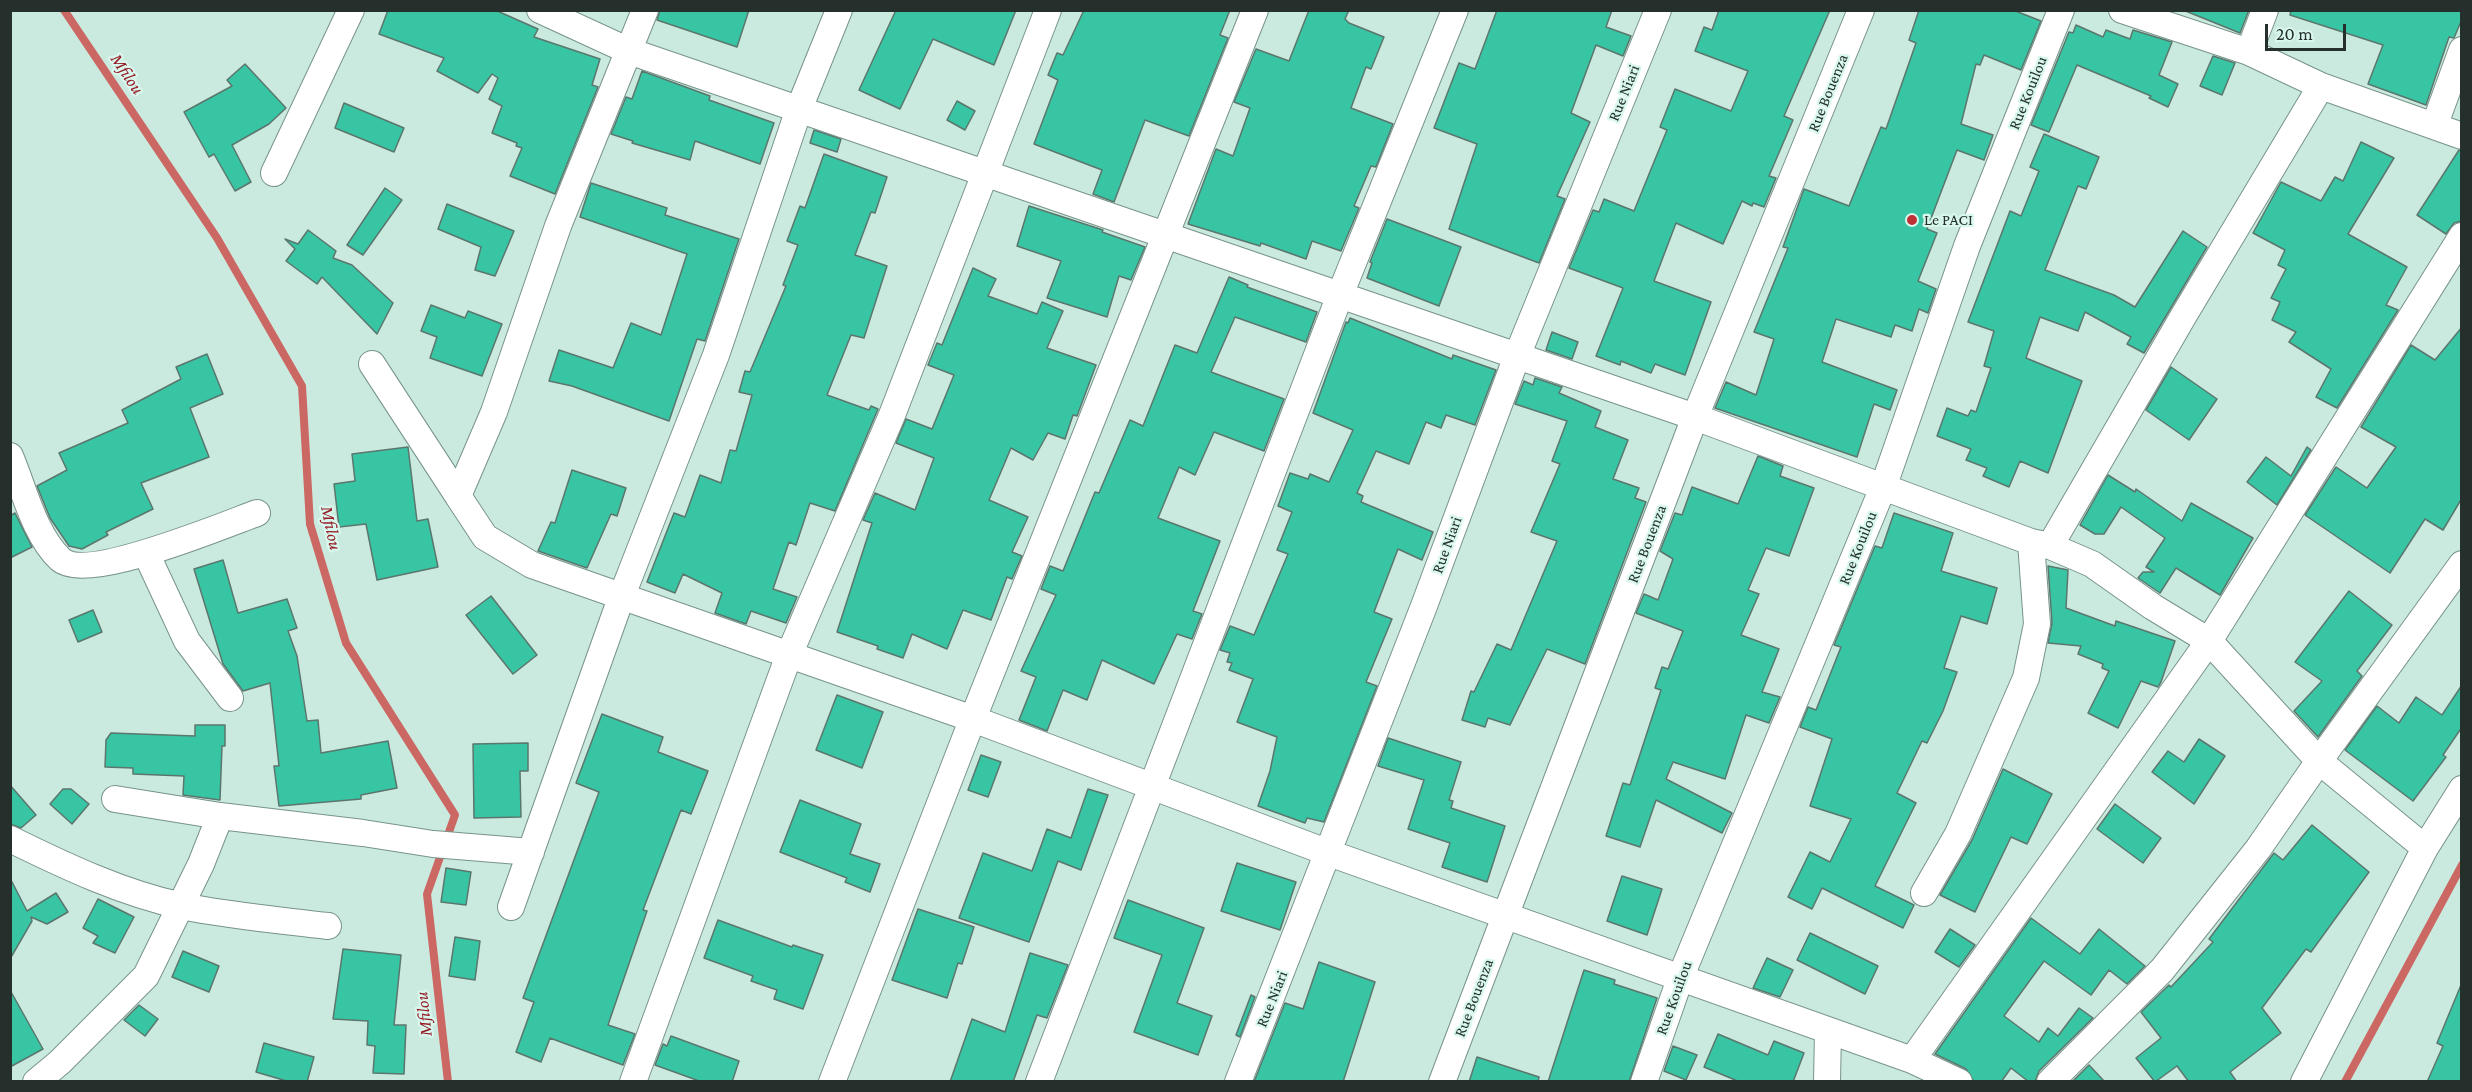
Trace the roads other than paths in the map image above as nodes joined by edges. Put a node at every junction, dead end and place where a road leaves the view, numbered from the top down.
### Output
1 (351, 10) edge
2 (540, 10) edge
3 (645, 10) edge
4 (839, 10) edge
5 (1048, 10) edge
6 (1255, 10) edge
7 (1455, 10) edge
8 (1658, 10) edge
9 (1861, 10) edge
10 (2061, 10) edge
11 (2122, 10) edge
12 (2265, 10) edge
13 (2462, 50) edge
14 (630, 51) junction
15 (2249, 52) junction
16 (2321, 86) junction
17 (799, 109) junction
18 (2435, 124) junction
19 (2462, 136) edge
20 (983, 172) junction
21 (274, 173) dead end
22 (1165, 235) junction
23 (2462, 236) edge
24 (1340, 295) junction
25 (1517, 356) junction
26 (372, 364) dead end
27 (1695, 417) junction
28 (10, 456) edge
29 (1884, 485) junction
30 (458, 496) junction
31 (257, 513) dead end
32 (2041, 544) junction
33 (146, 553) junction
34 (2462, 564) edge
35 (621, 598) junction
36 (2210, 641) junction
37 (789, 655) junction
38 (230, 698) dead end
39 (973, 719) junction
40 (2319, 760) junction
41 (1153, 784) junction
42 (2462, 789) edge
43 (116, 799) dead end
44 (220, 816) junction
45 (10, 839) edge
46 (2425, 848) junction
47 (531, 852) junction
48 (1329, 853) junction
49 (1924, 893) dead end
50 (179, 906) junction
51 (511, 908) dead end
52 (1506, 914) junction
53 (328, 926) dead end
54 (1681, 976) junction
55 (1828, 1031) junction
56 (1912, 1060) junction
57 (36, 1082) edge
58 (633, 1082) edge
59 (832, 1082) edge
60 (1039, 1082) edge
61 (1238, 1082) edge
62 (1442, 1082) edge
63 (1644, 1082) edge
64 (1827, 1082) edge
65 (1959, 1082) edge
66 (2050, 1082) edge
67 (2304, 1082) edge

1 - 21 street
2 - 14 street
3 - 14 street
4 - 17 street
5 - 20 street
6 - 22 street
7 - 24 street
8 - 25 street, Rue Niari
9 - 27 street, Rue Bouenza
10 - 29 street, Rue Kouilou
11 - 15 street
12 - 15 street
13 - 18 street
14 - 17 street
14 - 30 street
15 - 16 street
16 - 18 street
16 - 32 street
17 - 20 street
17 - 35 street
18 - 19 street
20 - 22 street
20 - 37 street
22 - 24 street
22 - 39 street
23 - 36 street
24 - 25 street
24 - 41 street
25 - 27 street
25 - 48 street, Rue Niari
26 - 30 street
27 - 29 street
27 - 52 street, Rue Bouenza
28 - 33 street
29 - 32 street
29 - 54 street, Rue Kouilou
30 - 35 street
31 - 33 street
32 - 36 street
32 - 49 street
33 - 38 street
34 - 40 street
35 - 37 street
35 - 47 street
36 - 40 street
36 - 56 street
37 - 39 street
37 - 58 street
39 - 41 street
39 - 59 street
40 - 46 street
40 - 66 street
41 - 48 street
41 - 60 street
42 - 46 street
43 - 44 street
44 - 47 street
44 - 50 street
45 - 50 street
46 - 67 street
47 - 51 street
48 - 52 street
48 - 61 street, Rue Niari
50 - 53 street
50 - 57 street
52 - 54 street
52 - 62 street, Rue Bouenza
54 - 55 street
54 - 63 street, Rue Kouilou
55 - 56 street
55 - 64 street
56 - 65 street

